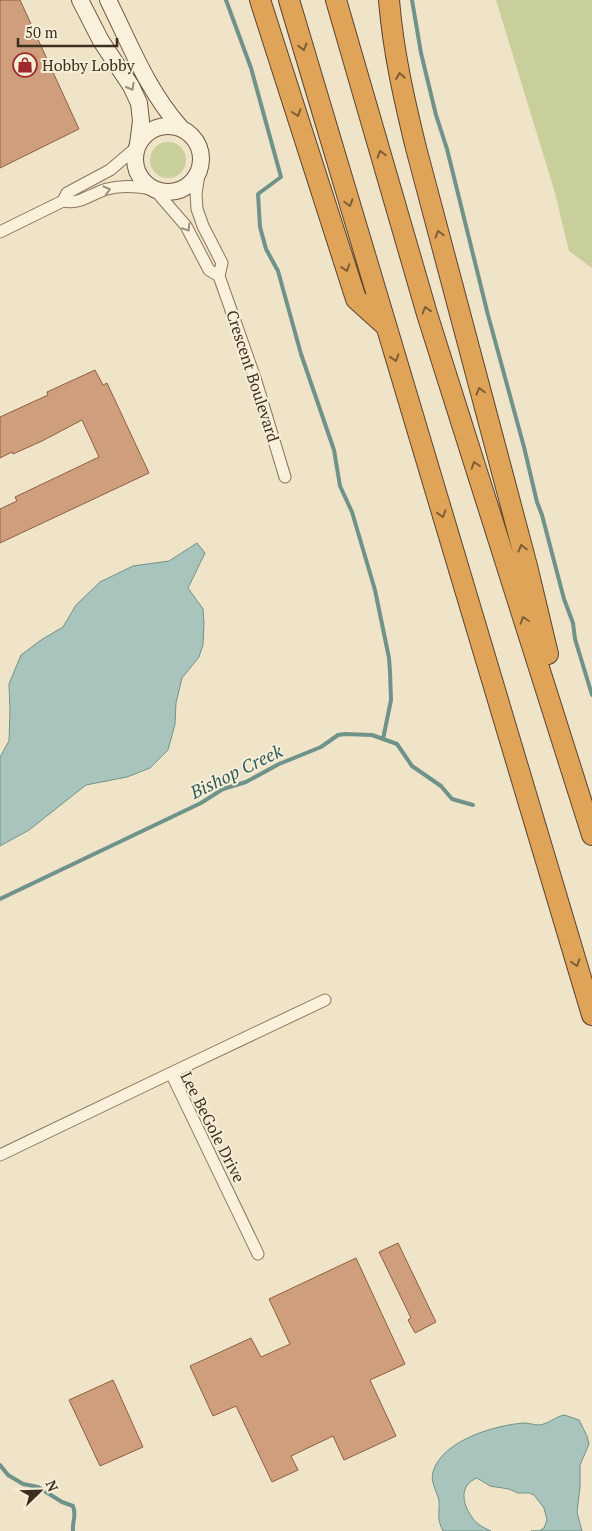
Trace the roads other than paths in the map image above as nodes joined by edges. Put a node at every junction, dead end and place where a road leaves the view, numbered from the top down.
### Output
1 (80, 0) edge
2 (108, 0) edge
3 (260, 0) edge
4 (289, 0) edge
5 (336, 0) edge
6 (389, 0) edge
7 (181, 128) junction
8 (138, 145) junction
9 (198, 174) junction
10 (155, 190) junction
11 (63, 201) junction
12 (0, 232) edge
13 (219, 276) junction
14 (386, 326) junction
15 (285, 477) dead end
16 (589, 826) edge
17 (325, 1000) dead end
18 (592, 1015) edge
19 (171, 1073) junction
20 (0, 1155) edge
21 (258, 1254) dead end

1 -> 8 street
2 - 7 street
3 -> 14 highway
4 -> 14 highway
16 -> 5 highway
16 -> 6 highway
7 - 8 street
7 - 9 street
8 - 10 street
8 - 11 street
9 - 10 street
9 - 13 street, Crescent Boulevard
11 -> 10 street
10 -> 13 street, Crescent Boulevard
11 - 12 street
13 - 15 street, Crescent Boulevard
14 -> 18 highway
17 - 19 street
19 - 20 street, Lee BeGole Drive
19 - 21 street, Lee BeGole Drive

